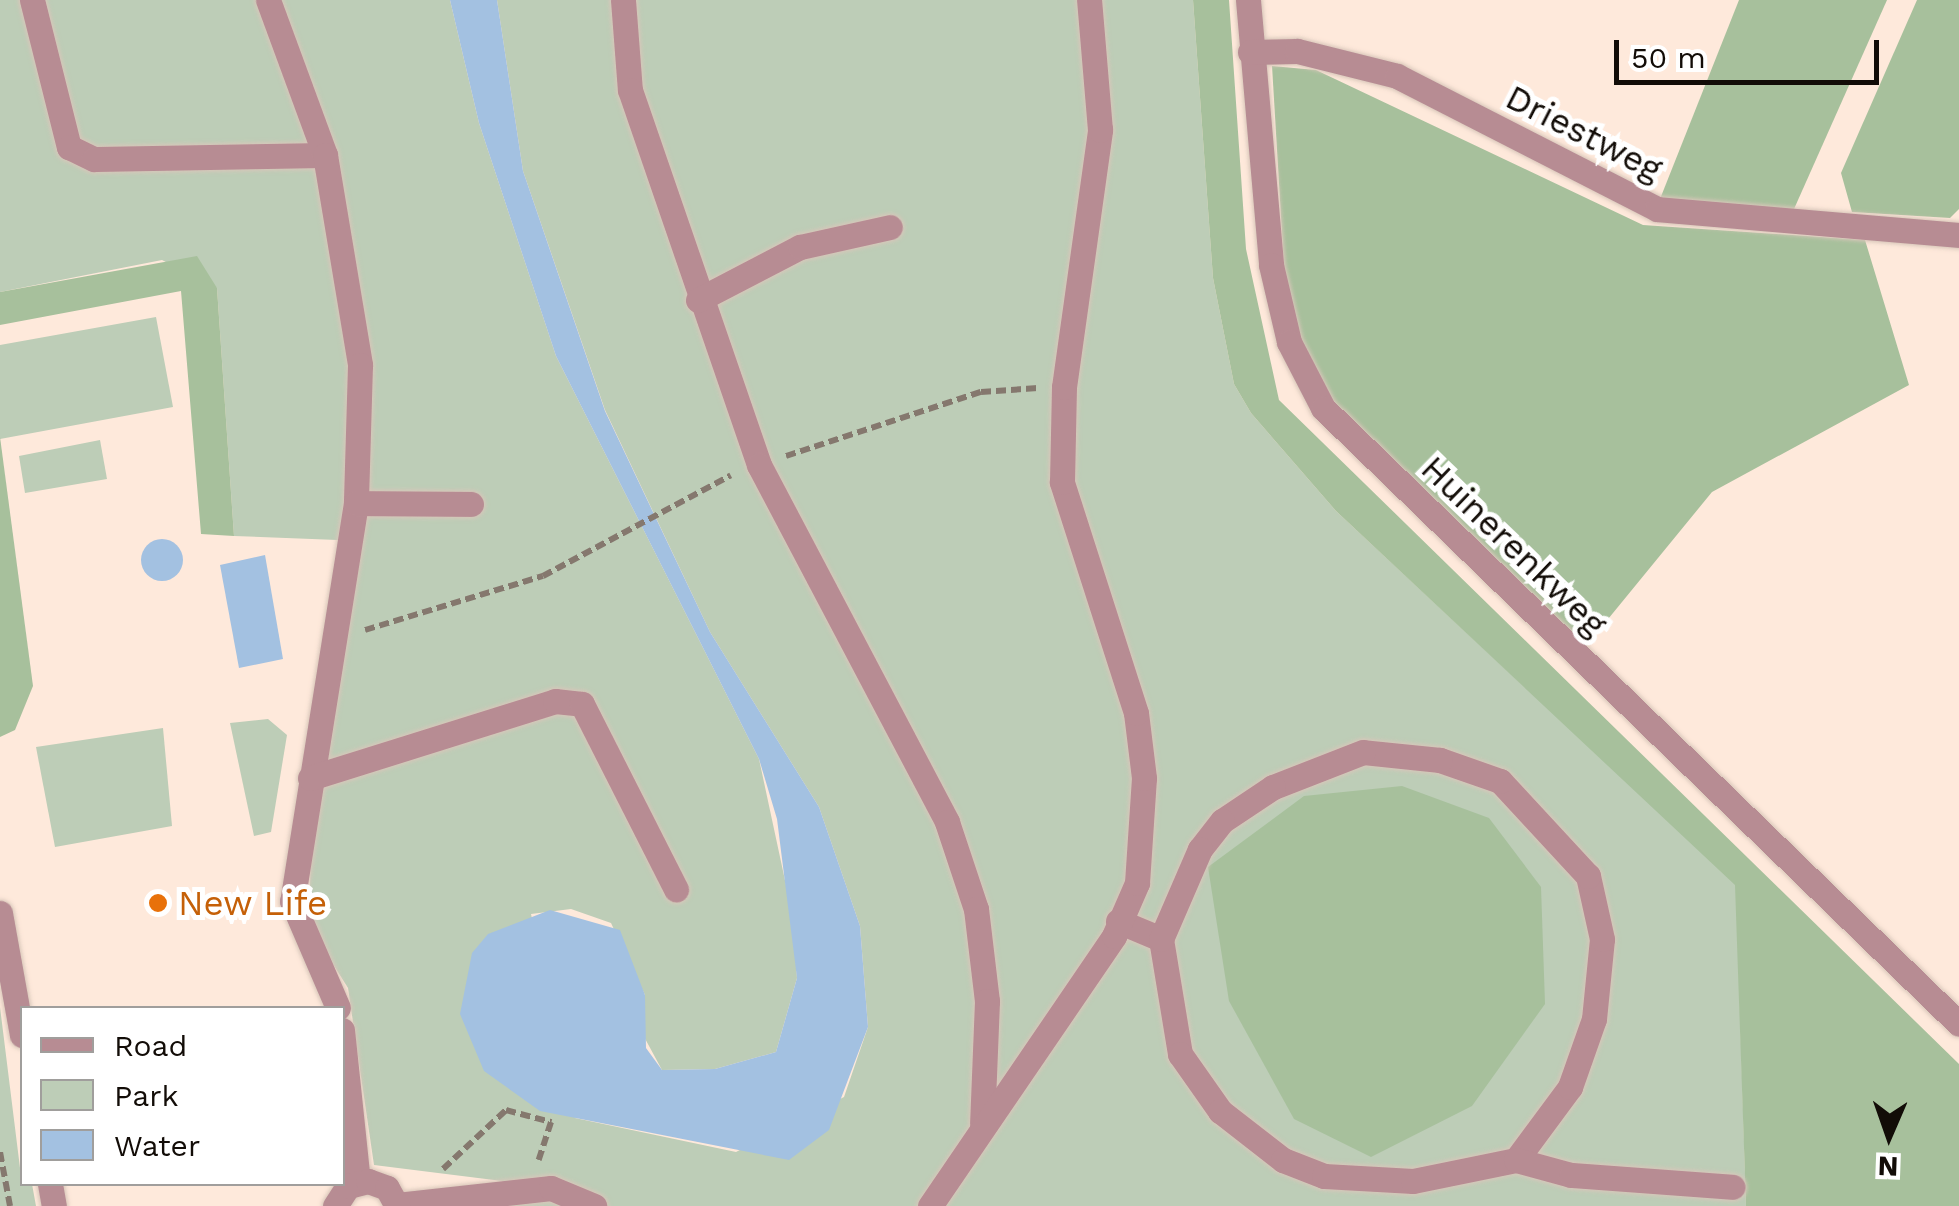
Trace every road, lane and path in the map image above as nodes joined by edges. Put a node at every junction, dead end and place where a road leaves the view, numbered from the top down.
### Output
1 (32, 0) edge
2 (268, 0) edge
3 (623, 0) edge
4 (1089, 0) edge
5 (1248, 0) edge
6 (1250, 52) junction
7 (325, 156) junction
8 (890, 227) dead end
9 (1959, 234) edge
10 (698, 300) junction
11 (1064, 386) junction
12 (759, 465) junction
13 (356, 503) junction
14 (471, 504) dead end
15 (337, 638) junction
16 (310, 778) junction
17 (676, 889) dead end
18 (0, 913) edge
19 (1118, 921) junction
20 (1161, 938) junction
21 (337, 1006) edge
22 (20, 1023) edge
23 (1959, 1024) edge
24 (345, 1058) edge
25 (551, 1122) dead end
26 (982, 1123) junction
27 (0, 1152) edge
28 (1516, 1160) junction
29 (358, 1182) junction
30 (1733, 1187) dead end
31 (400, 1205) edge
32 (10, 1206) edge
33 (335, 1206) edge
34 (594, 1206) edge
35 (930, 1206) edge

1 - 7 street
2 - 7 street
3 - 10 street
4 - 11 street
5 - 6 street, Huinerenkweg
6 - 9 street, Driestweg
6 - 23 street, Huinerenkweg
7 - 13 street
8 - 10 street
10 - 12 street
11 - 12 path
11 - 19 street
12 - 15 path
12 - 26 street
13 - 14 street
13 - 15 street
15 - 16 street
16 - 17 street
16 - 21 street
18 - 22 street
19 - 20 street
19 - 26 street
20 - 28 street
20 - 28 street
24 - 29 street
25 - 31 path
26 - 35 street
27 - 32 path
28 - 30 street
29 - 31 street
29 - 33 street
31 - 34 street

